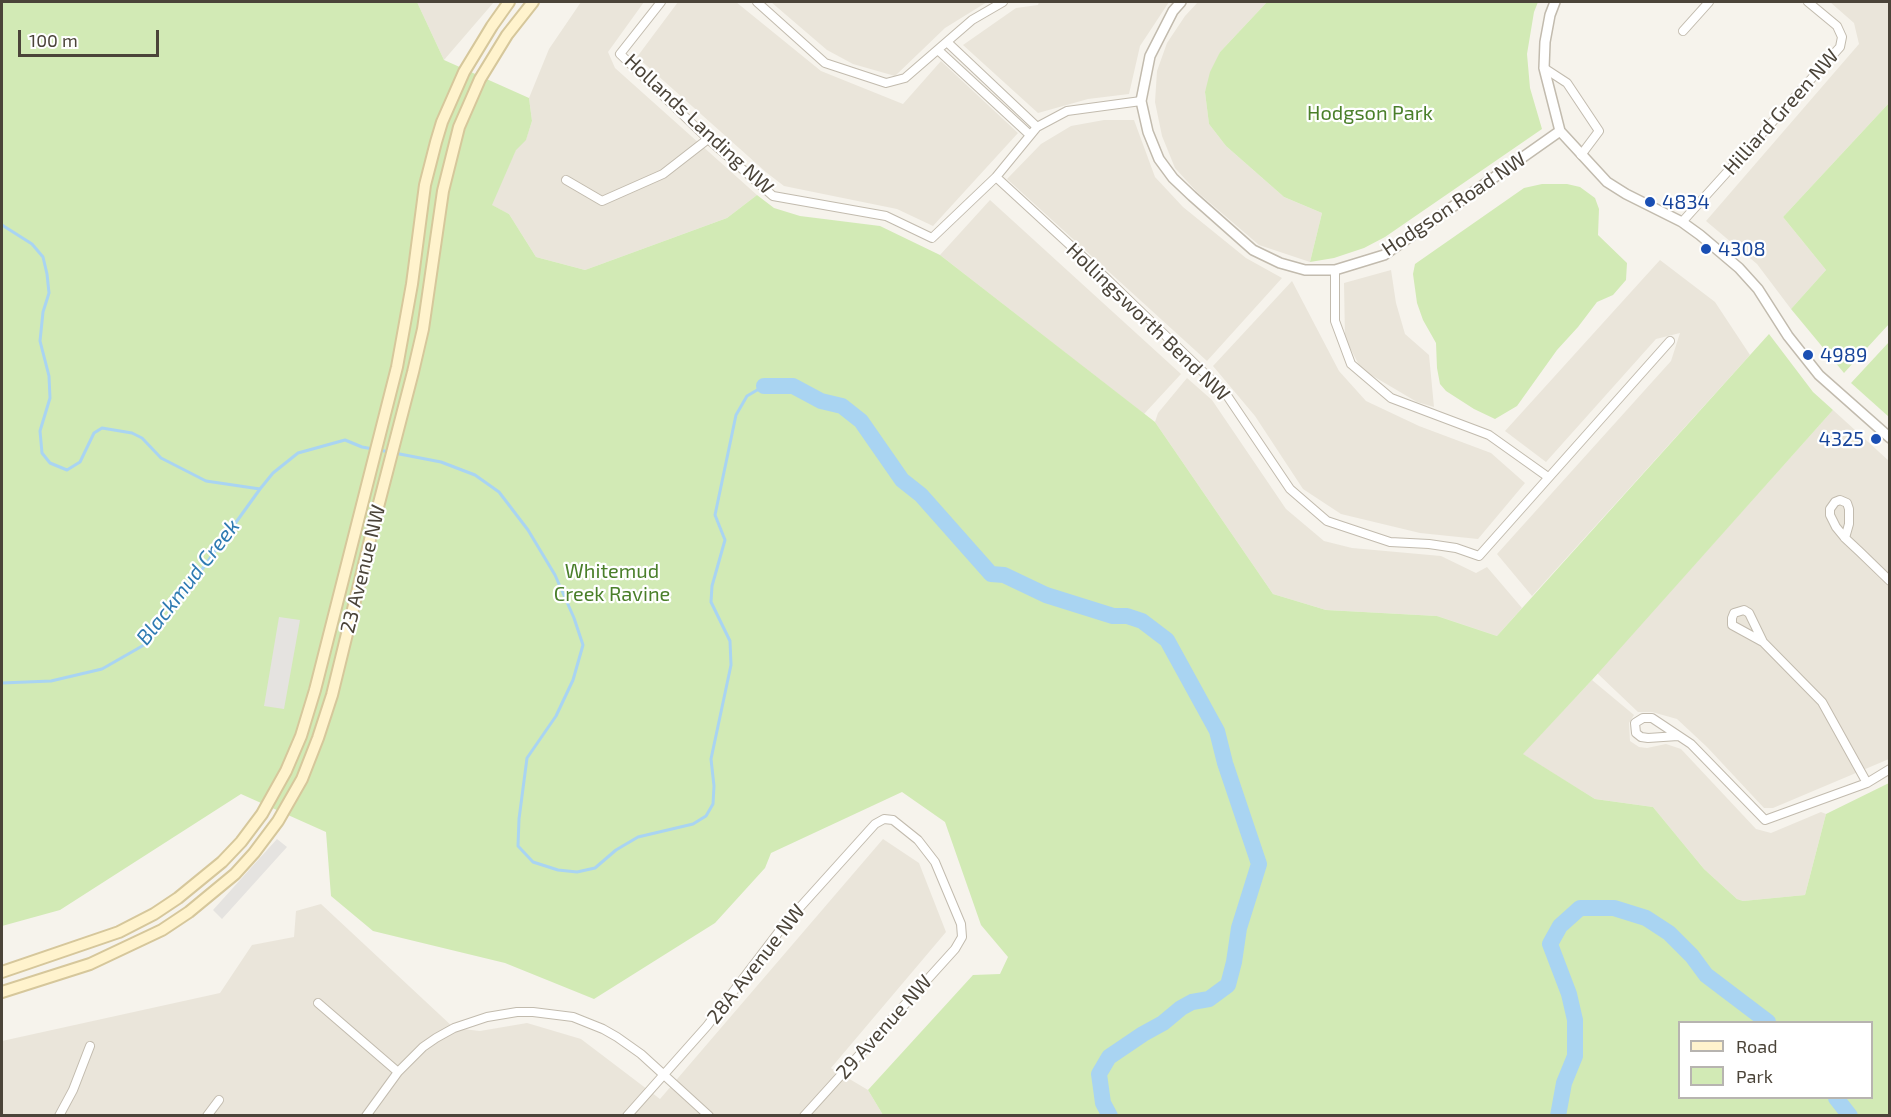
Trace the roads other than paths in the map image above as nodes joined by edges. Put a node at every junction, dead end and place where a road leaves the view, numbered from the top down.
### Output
1 (509, 2) edge
2 (533, 2) edge
3 (661, 2) edge
4 (757, 2) edge
5 (1003, 2) edge
6 (1181, 2) edge
7 (1555, 2) edge
8 (1709, 2) edge
9 (1808, 2) edge
10 (1683, 31) dead end
11 (947, 42) junction
12 (938, 50) junction
13 (1544, 68) junction
14 (1141, 101) junction
15 (1037, 127) junction
16 (1560, 132) junction
17 (1030, 135) junction
18 (708, 139) junction
19 (1581, 155) junction
20 (996, 177) junction
21 (566, 180) dead end
22 (1682, 222) junction
23 (1335, 270) junction
24 (1670, 341) dead end
25 (1890, 438) edge
26 (1548, 477) junction
27 (1845, 538) dead end
28 (1890, 581) edge
29 (1763, 642) junction
30 (1678, 736) junction
31 (1890, 769) edge
32 (1867, 783) junction
33 (962, 937) joint
34 (2, 972) edge
35 (2, 992) edge
36 (318, 1003) dead end
37 (90, 1046) dead end
38 (398, 1072) junction
39 (664, 1074) junction
40 (219, 1100) dead end
41 (59, 1116) edge
42 (207, 1116) edge
43 (366, 1116) edge
44 (627, 1116) edge
45 (710, 1116) edge
46 (804, 1116) edge

1 - 34 main road, 23 Avenue NW
2 - 35 main road, 23 Avenue NW
3 - 18 street, Hollands Landing NW
4 - 12 street
5 - 11 street
6 - 14 street, Hodgson Road NW
7 - 13 street
8 - 10 street
9 - 22 street, Hilliard Green NW
11 - 12 street
11 - 15 street
12 - 17 street
13 - 16 street
13 - 19 street
14 - 15 street, Hollands Landing NW
14 - 23 street, Hodgson Road NW
15 - 17 street, Hollands Landing NW
16 - 19 street
16 - 23 street, Hodgson Road NW
17 - 20 street, Hollands Landing NW
18 - 20 street, Hollands Landing NW
18 - 21 street
19 - 22 street
20 - 26 street, Hollingsworth Bend NW
22 - 25 street
23 - 26 street
24 - 26 street, Hollingsworth Bend NW
27 - 28 street
29 - 29 street
29 - 32 street
30 - 30 street
30 - 32 street
31 - 32 street
33 - 39 street, 28A Avenue NW
33 - 46 street, 29 Avenue NW
36 - 38 street
37 - 41 street
38 - 39 street
38 - 43 street
39 - 44 street, 28A Avenue NW
39 - 45 street
40 - 42 street

